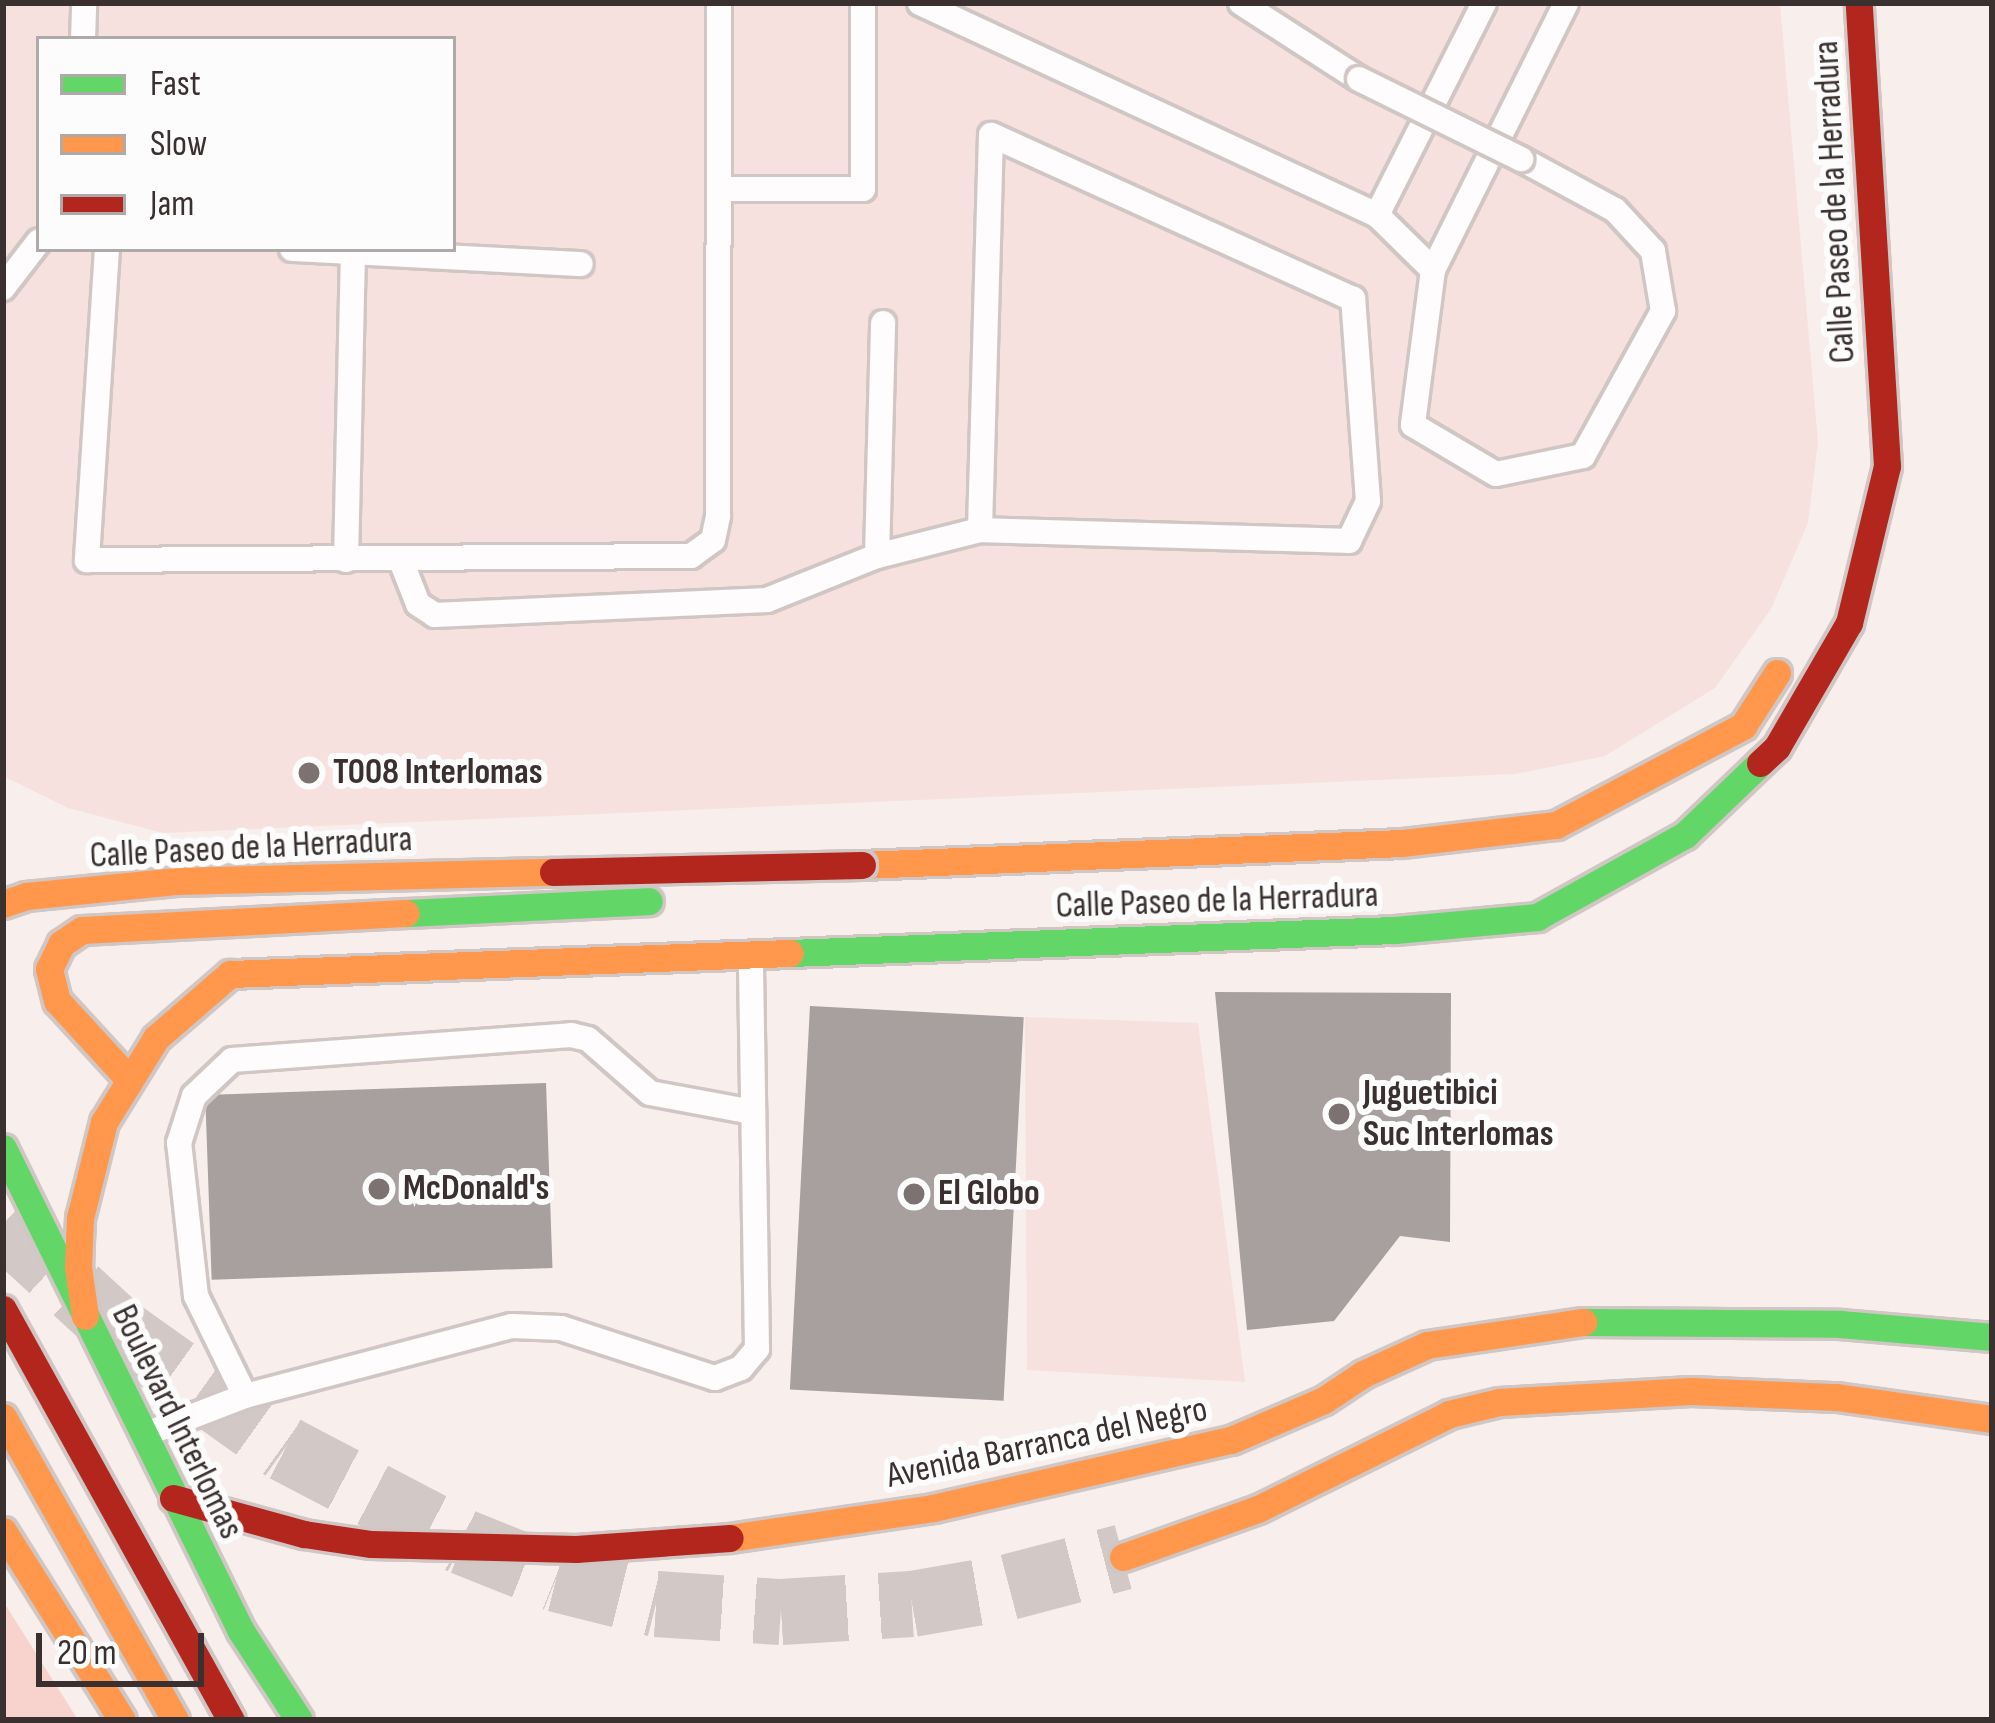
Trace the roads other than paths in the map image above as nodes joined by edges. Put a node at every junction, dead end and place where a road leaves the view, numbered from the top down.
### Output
1 (85, 3) edge
2 (719, 3) edge
3 (863, 3) edge
4 (920, 3) edge
5 (1241, 3) edge
6 (1484, 3) edge
7 (1567, 3) edge
8 (1859, 3) edge
9 (82, 36) edge
10 (719, 189) junction
11 (1377, 215) junction
12 (36, 245) edge
13 (107, 252) edge
14 (322, 252) edge
15 (353, 255) junction
16 (581, 264) dead end
17 (1432, 270) junction
18 (3, 288) edge
19 (883, 323) dead end
20 (980, 530) junction
21 (878, 556) junction
22 (400, 558) junction
23 (346, 560) junction
24 (1794, 648) dead end
25 (959, 864) junction
26 (738, 896) dead end
27 (667, 900) dead end
28 (3, 901) edge
29 (61, 944) junction
30 (751, 955) junction
31 (127, 1077) junction
32 (753, 1112) junction
33 (3, 1148) edge
34 (3, 1309) edge
35 (86, 1316) junction
36 (1992, 1336) edge
37 (245, 1396) junction
38 (3, 1417) edge
39 (1992, 1419) edge
40 (144, 1436) junction
41 (173, 1498) junction
42 (3, 1531) edge
43 (1124, 1557) tunnel mouth
44 (122, 1720) edge
45 (175, 1720) edge
46 (231, 1720) edge
47 (299, 1720) edge

1 - 9 lane
2 - 10 lane
3 - 10 lane
4 - 11 lane
5 - 17 lane, bridge
6 - 11 lane
7 - 17 lane
8 - 30 main road, Calle Paseo de la Herradura
10 - 22 lane
11 - 17 lane
12 - 18 lane
13 - 23 lane
14 - 15 lane
15 - 16 lane
15 - 23 lane
19 - 21 lane
20 - 20 lane
20 - 21 lane
21 - 22 lane
22 - 23 lane
24 - 25 main road, Calle Paseo de la Herradura
25 - 26 main road
25 - 28 main road, Calle Paseo de la Herradura, bridge
27 - 29 main road
28 - 29 main road
29 - 31 main road
30 - 31 main road, Calle Paseo de la Herradura
30 - 32 lane
31 - 35 main road, Calle Paseo de la Herradura
32 - 37 lane
32 - 37 lane
33 - 35 main road, Boulevard Interlomas
34 - 46 main road
35 - 40 main road, Boulevard Interlomas
36 - 41 main road, Avenida Barranca del Negro
37 - 40 lane
38 - 45 main road
39 - 43 main road
40 - 41 main road, Boulevard Interlomas
41 - 47 main road, Boulevard Interlomas
42 - 44 main road

